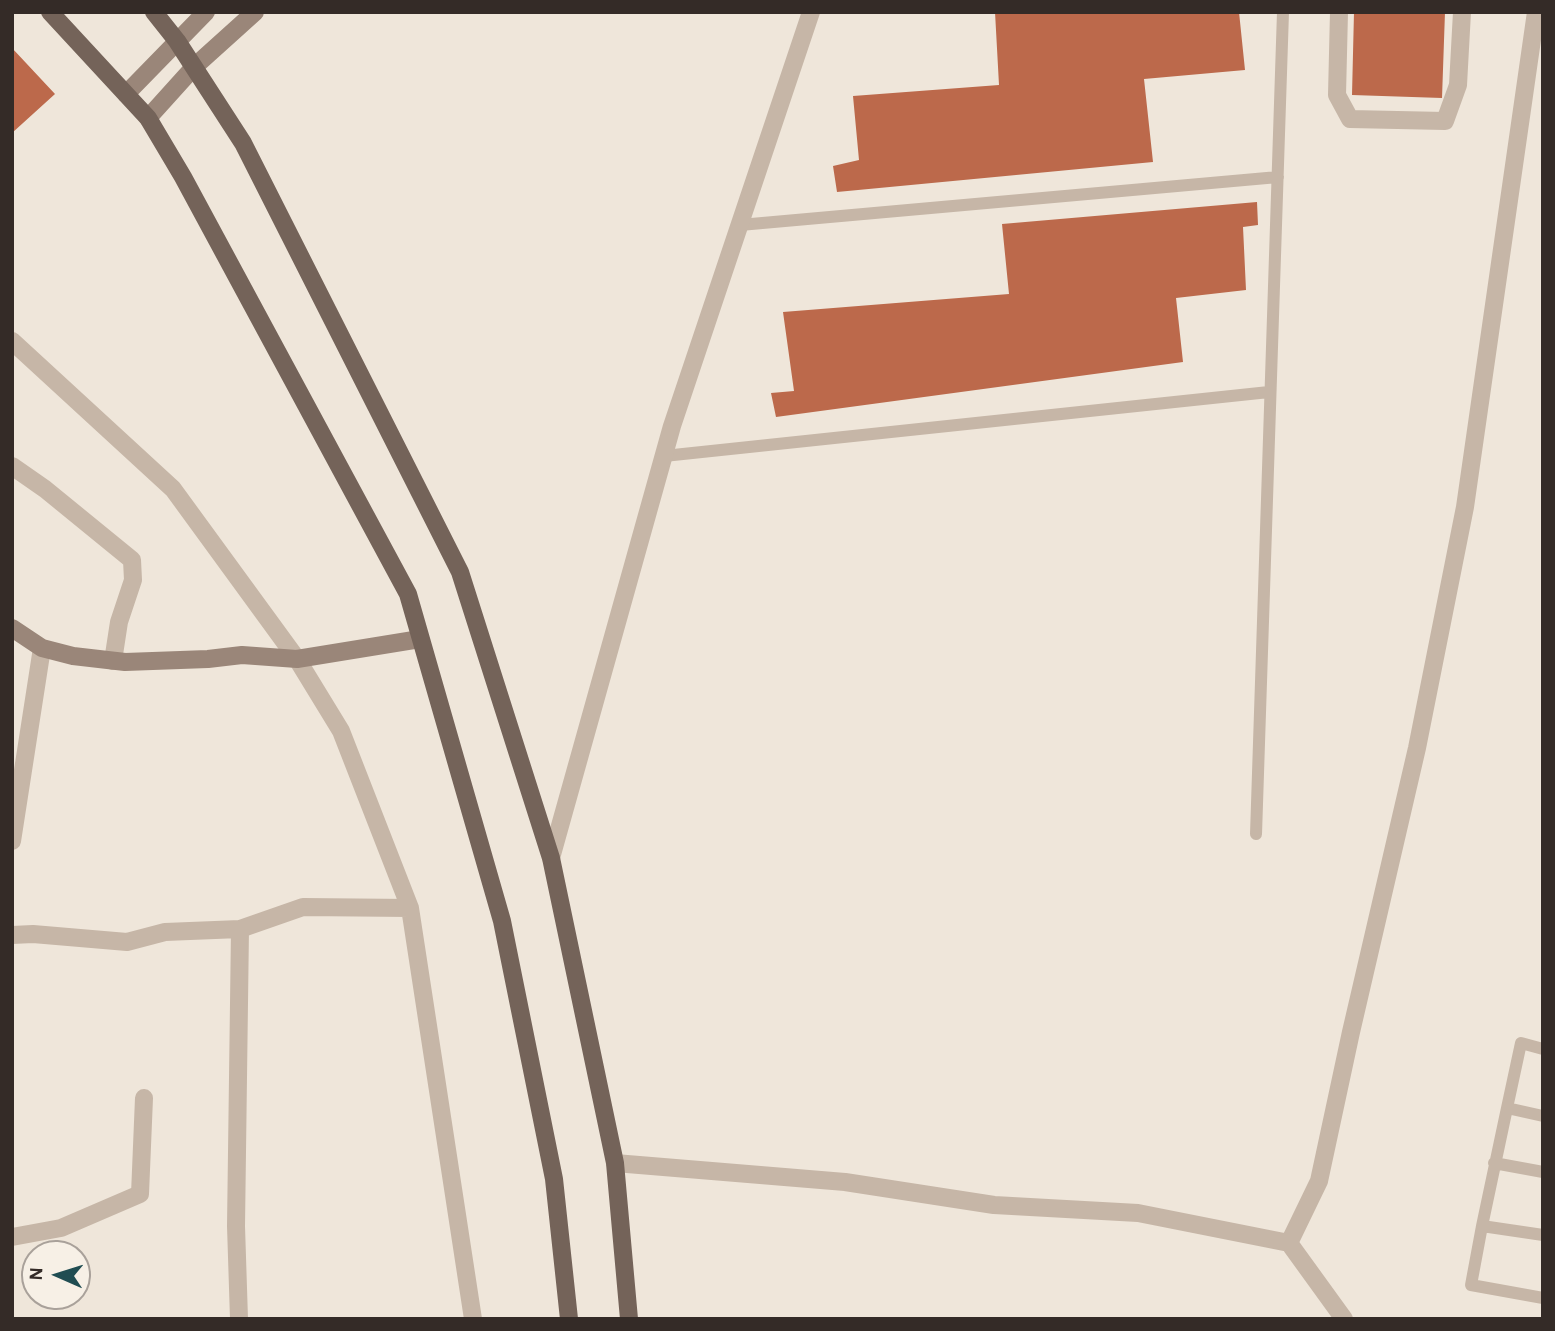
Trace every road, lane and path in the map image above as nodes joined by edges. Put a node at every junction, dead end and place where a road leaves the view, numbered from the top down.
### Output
1 (50, 12) edge
2 (154, 12) edge
3 (206, 12) edge
4 (255, 12) edge
5 (811, 12) edge
6 (1283, 12) edge
7 (1339, 12) edge
8 (1462, 12) edge
9 (1536, 12) edge
10 (177, 41) junction
11 (194, 66) junction
12 (126, 94) junction
13 (148, 118) junction
14 (1278, 177) junction
15 (740, 225) junction
16 (12, 341) edge
17 (1269, 392) junction
18 (664, 456) junction
19 (12, 466) edge
20 (12, 628) edge
21 (420, 639) junction
22 (42, 648) junction
23 (297, 659) junction
24 (113, 661) junction
25 (1256, 834) dead end
26 (12, 841) edge
27 (551, 858) junction
28 (410, 908) junction
29 (240, 929) junction
30 (12, 935) edge
31 (1543, 1049) edge
32 (144, 1098) dead end
33 (1507, 1108) junction
34 (1543, 1116) edge
35 (615, 1163) junction
36 (1494, 1163) junction
37 (1543, 1172) edge
38 (1482, 1226) junction
39 (1543, 1235) edge
40 (12, 1237) edge
41 (1289, 1244) junction
42 (1543, 1298) edge
43 (239, 1319) edge
44 (473, 1319) edge
45 (569, 1319) edge
46 (629, 1319) edge
47 (1344, 1319) edge

1 - 12 main road
2 - 10 main road
3 - 10 street
4 - 11 street
5 - 15 street
6 - 14 lane
7 - 8 street
9 - 41 street
10 - 11 main road
10 - 12 street
11 - 13 street
11 - 27 main road
12 - 13 main road
13 - 21 main road
14 - 15 lane
14 - 17 lane
15 - 18 street
16 - 23 street
17 - 18 lane
17 - 25 lane
18 - 27 street
19 - 24 street
20 - 22 street
21 - 23 street
21 - 45 main road
22 - 24 street
22 - 26 street
23 - 24 street
23 - 28 street
27 - 35 main road
28 - 29 street
28 - 44 street
29 - 30 street
29 - 43 street
31 - 33 lane
32 - 40 street
33 - 34 lane
33 - 36 lane
35 - 41 street
35 - 46 main road
36 - 37 lane
36 - 38 lane
38 - 39 lane
38 - 42 lane
41 - 47 street

